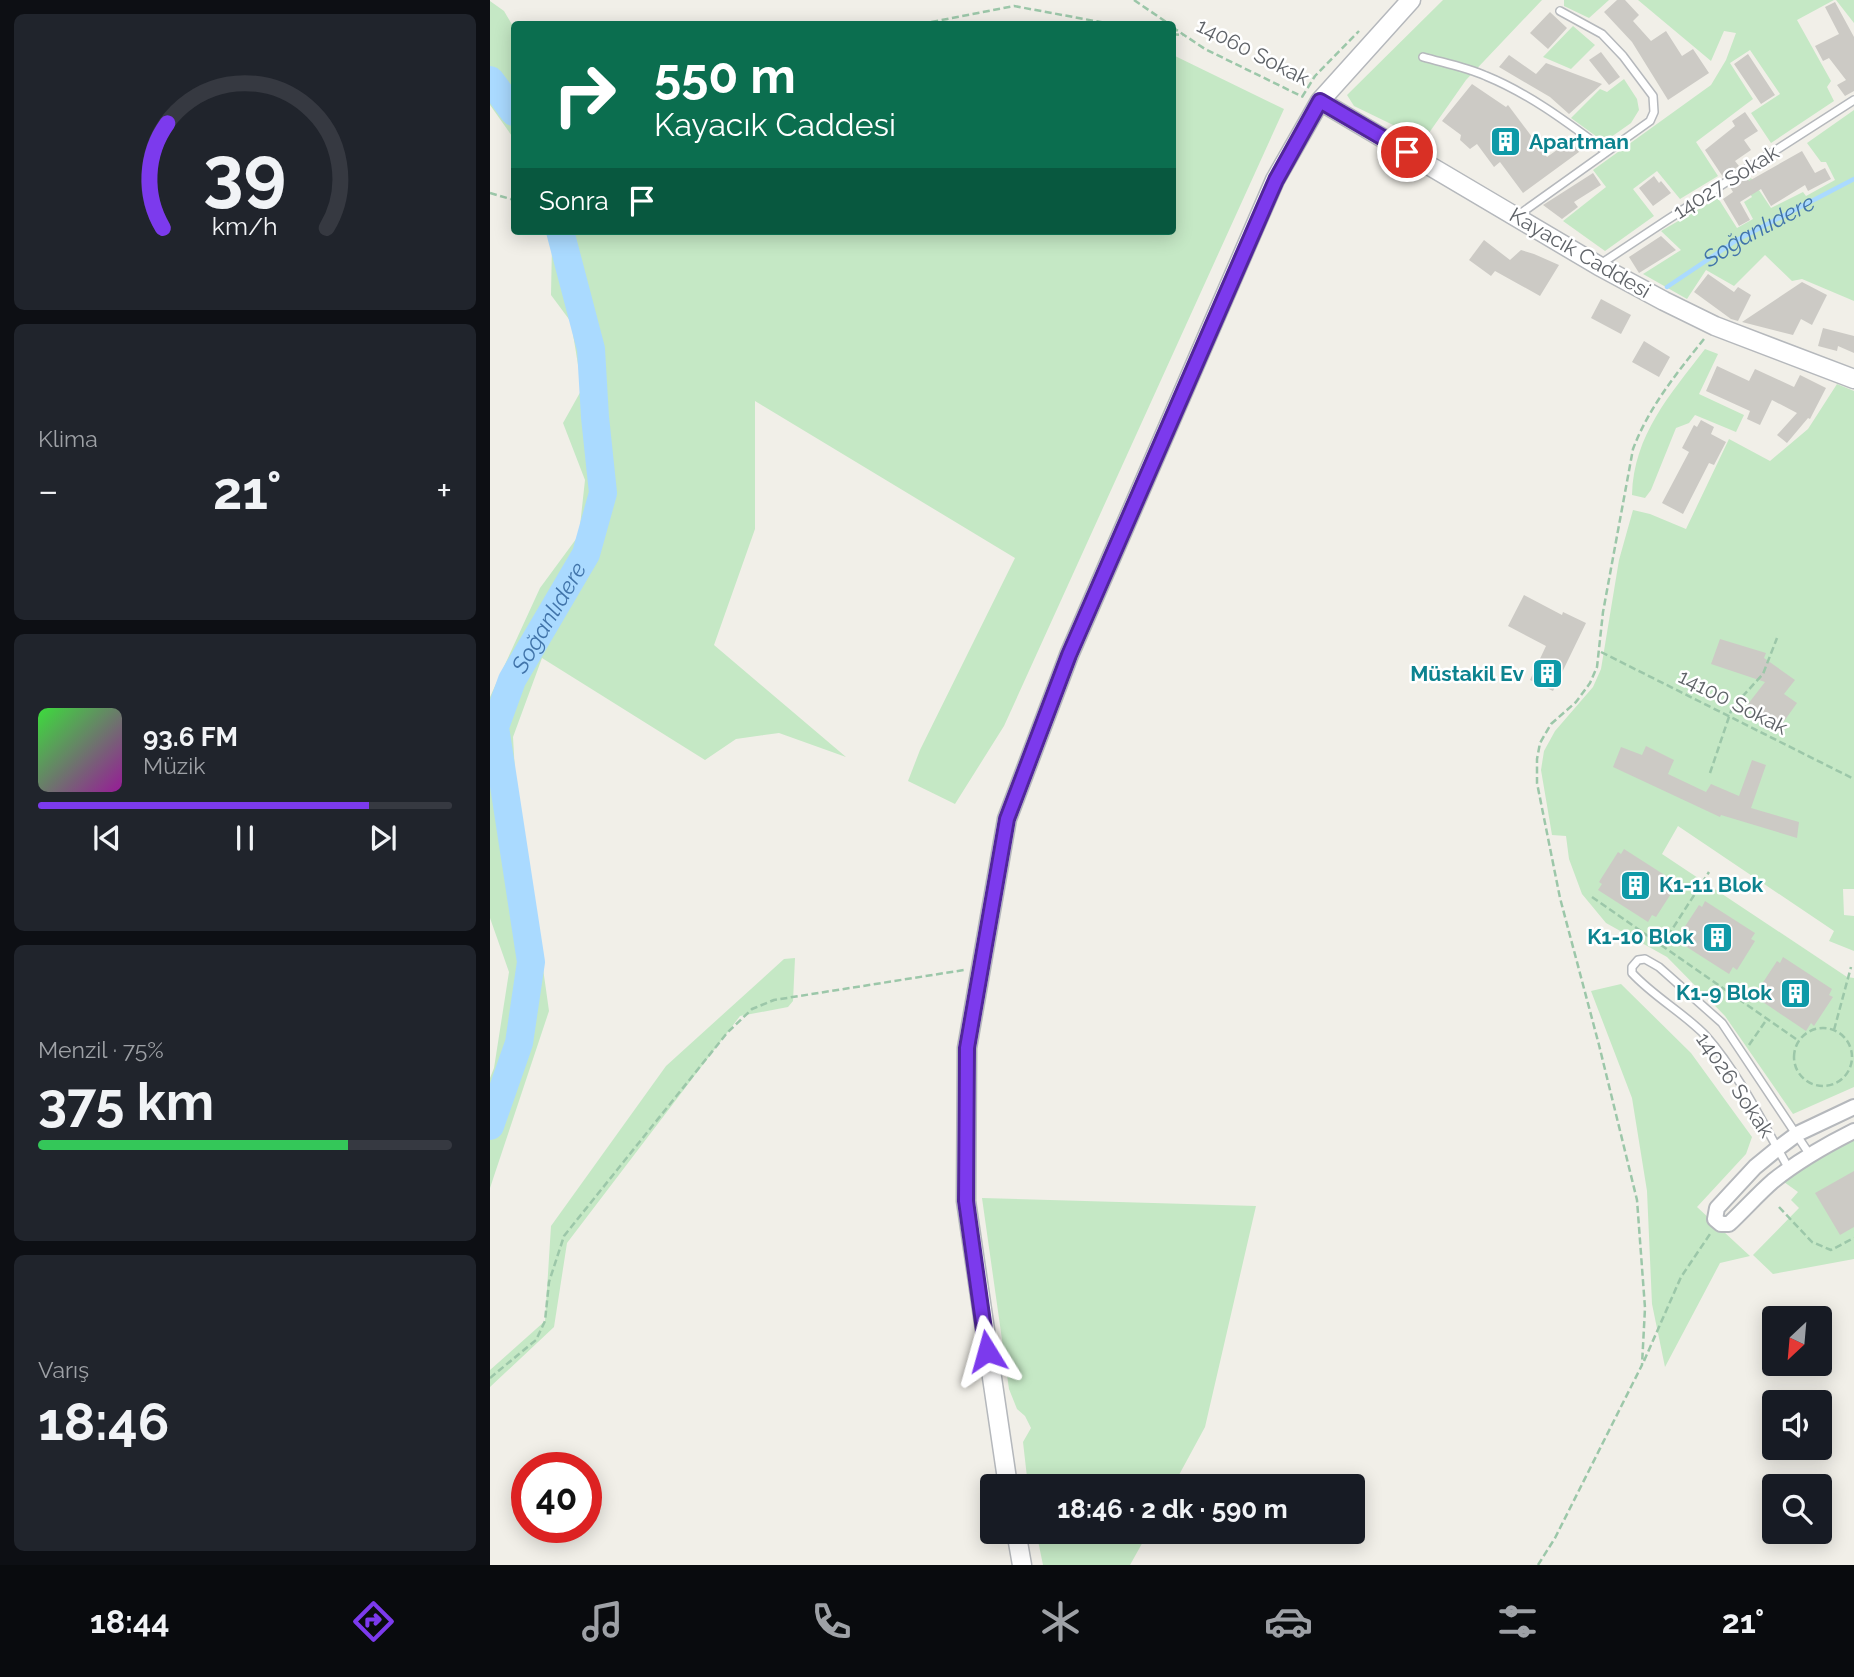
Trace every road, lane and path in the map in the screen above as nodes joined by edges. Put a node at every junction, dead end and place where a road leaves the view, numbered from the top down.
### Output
1 (1134, 0) edge
2 (1411, 0) edge
3 (1560, 11) dead end
4 (936, 21) edge
5 (1095, 21) edge
6 (1164, 21) edge
7 (1361, 29) dead end
8 (1176, 30) edge
9 (1176, 35) edge
10 (1185, 36) junction
11 (1423, 57) dead end
12 (1302, 97) junction
13 (1854, 100) edge
14 (1320, 101) junction
15 (1606, 151) junction
16 (490, 193) edge
17 (511, 199) edge
18 (1516, 217) junction
19 (1599, 266) junction
20 (1715, 327) junction
21 (1854, 379) edge
22 (1777, 638) dead end
23 (1599, 651) junction
24 (1729, 718) junction
25 (1710, 774) dead end
26 (1854, 779) edge
27 (1709, 872) dead end
28 (1591, 897) dead end
29 (1662, 945) junction
30 (1851, 967) dead end
31 (981, 968) junction
32 (1767, 1018) junction
33 (1834, 1030) junction
34 (1799, 1041) junction
35 (1745, 1054) junction
36 (1853, 1060) edge
37 (1854, 1107) edge
38 (1854, 1131) edge
39 (1797, 1134) junction
40 (1777, 1149) junction
41 (1810, 1155) junction
42 (1788, 1169) junction
43 (1779, 1208) dead end
44 (1717, 1222) junction
45 (1854, 1238) edge
46 (1642, 1365) junction
47 (490, 1378) edge
48 (1006, 1474) edge
49 (1018, 1544) edge
50 (1022, 1565) edge
51 (1538, 1565) edge

1 - 6 path, 14060 Sokak
2 - 14 street
3 - 15 lane
4 - 5 path
7 - 12 path
8 - 10 path, 14060 Sokak
9 - 10 path
10 - 12 path, 14060 Sokak
11 - 15 lane
12 - 14 path, 14060 Sokak
13 - 19 lane, 14027 Sokak
14 - 18 street, Kayacık Caddesi
14 - 31 street
15 - 18 lane
16 - 17 path
18 - 19 street, Kayacık Caddesi
19 - 20 street, Kayacık Caddesi
20 - 21 street, Kayacık Caddesi
20 - 23 path
22 - 24 path
23 - 24 path, 14100 Sokak
23 - 46 path
24 - 25 path
24 - 26 path, 14100 Sokak
27 - 29 path
28 - 29 path
29 - 32 path
30 - 33 path
31 - 47 path
31 - 48 street
32 - 34 path
32 - 35 path
33 - 34 path
33 - 36 path
34 - 36 path
35 - 39 lane, 14026 Sokak
35 - 40 lane, 14026 Sokak
37 - 39 street
38 - 41 street
39 - 40 street
39 - 41 lane, 14026 Sokak
40 - 42 lane, 14026 Sokak
40 - 44 street
41 - 42 street
42 - 44 street
43 - 45 path
44 - 46 path
46 - 51 path
49 - 50 street

